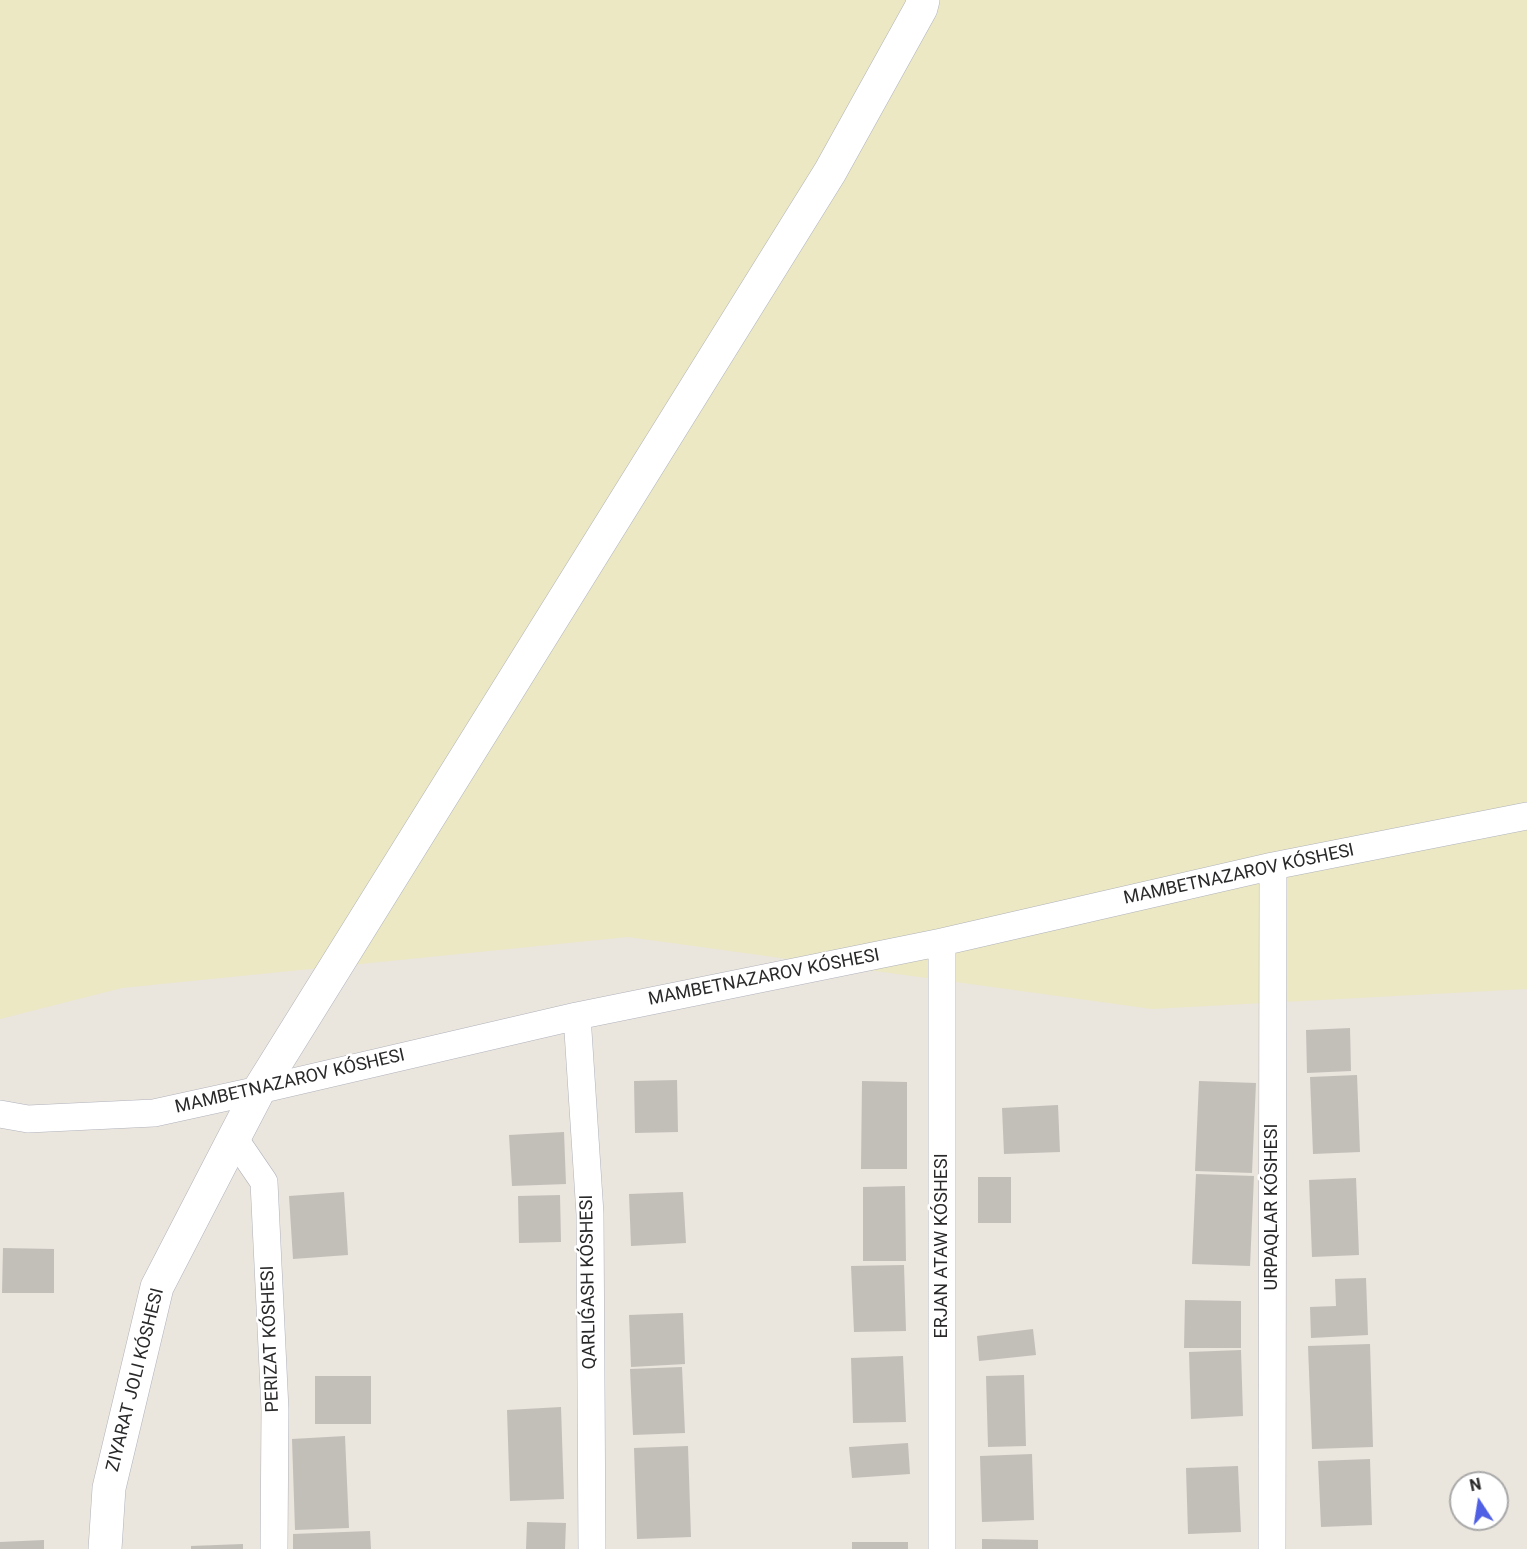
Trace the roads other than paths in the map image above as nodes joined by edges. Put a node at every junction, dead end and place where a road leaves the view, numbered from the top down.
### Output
1 (923, 0) edge
2 (1527, 816) edge
3 (1273, 866) junction
4 (942, 942) junction
5 (577, 1016) junction
6 (259, 1090) junction
7 (0, 1114) edge
8 (234, 1138) junction
9 (105, 1549) edge
10 (274, 1549) edge
11 (592, 1549) edge
12 (942, 1549) edge
13 (1272, 1549) edge

1 - 6 street
2 - 3 street, MAMBETNAZAROV KÓSHESI
3 - 4 street, MAMBETNAZAROV KÓSHESI
3 - 13 street, URPAQLAR KÓSHESI
4 - 5 street, MAMBETNAZAROV KÓSHESI
4 - 12 street, ERJAN ATAW KÓSHESI
5 - 6 street, MAMBETNAZAROV KÓSHESI
5 - 11 street
6 - 7 street, MAMBETNAZAROV KÓSHESI
6 - 8 street
8 - 9 street
8 - 10 street, PERIZAT KÓSHESI

